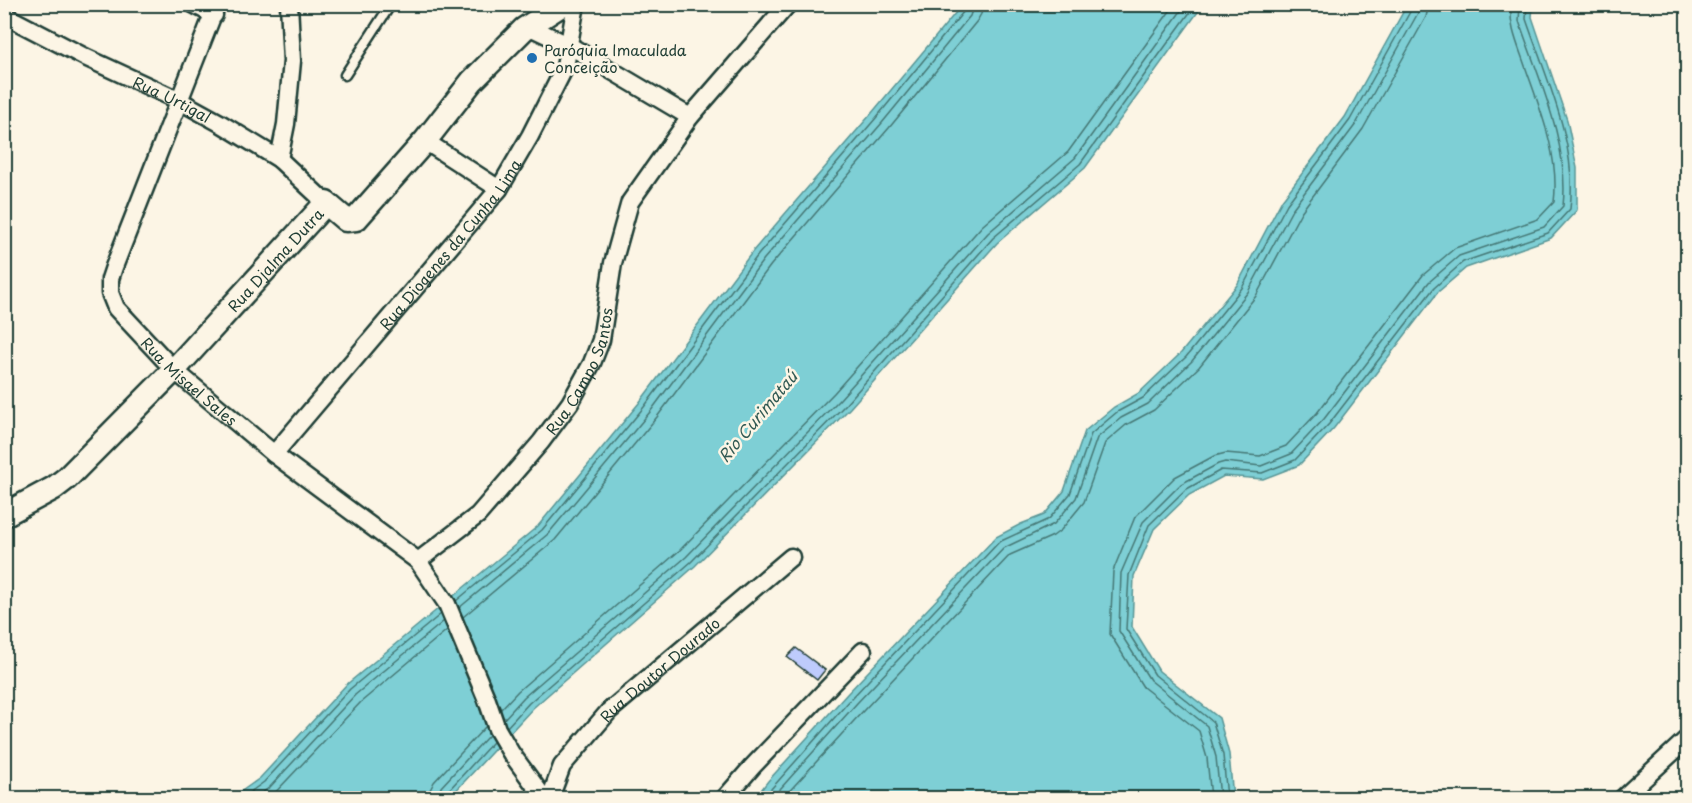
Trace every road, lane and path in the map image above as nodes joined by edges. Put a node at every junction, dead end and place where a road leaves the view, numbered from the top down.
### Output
1 (193, 4) edge
2 (290, 4) edge
3 (391, 4) edge
4 (563, 4) edge
5 (576, 4) edge
6 (788, 4) edge
7 (215, 10) edge
8 (4, 15) edge
9 (528, 26) junction
10 (570, 46) junction
11 (345, 75) dead end
12 (180, 101) junction
13 (690, 117) junction
14 (425, 141) junction
15 (279, 159) junction
16 (499, 189) junction
17 (326, 203) junction
18 (174, 370) junction
19 (274, 454) junction
20 (4, 515) edge
21 (791, 557) dead end
22 (418, 561) junction
23 (863, 651) dead end
24 (1688, 738) edge
25 (544, 798) edge
26 (550, 798) edge
27 (725, 798) edge
28 (1623, 798) edge

1 - 7 street
2 - 15 street
3 - 11 lane
4 - 9 main road, Rua Djalma Dutra
5 - 10 street, Rua Diogenes da Cunha Lima
6 - 13 street, Rua Campo Santos
7 - 12 street
8 - 12 street, Rua Urtigal
9 - 10 street
9 - 14 main road, Rua Djalma Dutra
10 - 13 street
10 - 16 street, Rua Diogenes da Cunha Lima
12 - 15 street, Rua Urtigal
12 - 18 street, Rua Misael Sales
13 - 22 street, Rua Campo Santos
14 - 16 street
14 - 17 main road, Rua Djalma Dutra
15 - 17 street, Rua Urtigal
16 - 19 street, Rua Diogenes da Cunha Lima
17 - 18 main road, Rua Djalma Dutra
18 - 19 street, Rua Misael Sales
18 - 20 main road, Rua Djalma Dutra
19 - 22 street
21 - 26 street, Rua Doutor Dourado
22 - 25 street
23 - 27 street
24 - 28 street

